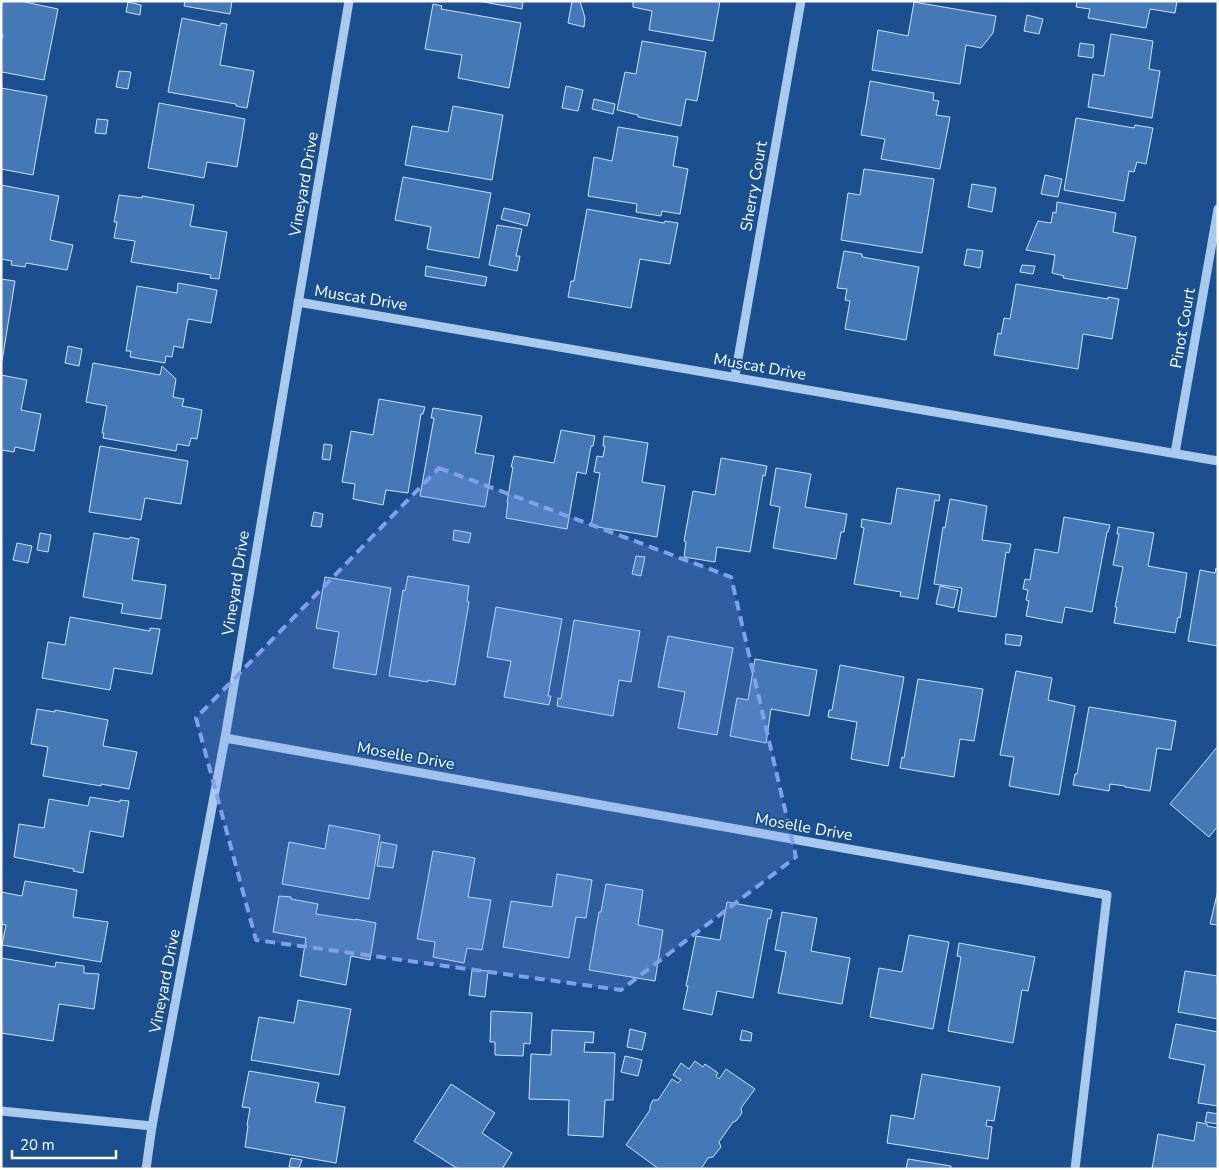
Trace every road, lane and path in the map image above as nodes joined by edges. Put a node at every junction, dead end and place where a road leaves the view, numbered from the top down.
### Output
1 (349, 1) edge
2 (801, 1) edge
3 (1218, 209) edge
4 (298, 302) junction
5 (735, 376) junction
6 (1174, 453) junction
7 (1218, 461) edge
8 (225, 738) junction
9 (1, 1111) edge
10 (152, 1126) junction
11 (146, 1169) edge
12 (1075, 1169) edge

1 - 4 street, Vineyard Drive
2 - 5 street, Sherry Court
3 - 6 street, Pinot Court
4 - 5 street, Muscat Drive
4 - 8 street, Vineyard Drive
5 - 6 street, Muscat Drive
6 - 7 street, Muscat Drive
8 - 10 street, Vineyard Drive
8 - 12 street, Moselle Drive
9 - 10 street
10 - 11 street, Vineyard Drive

